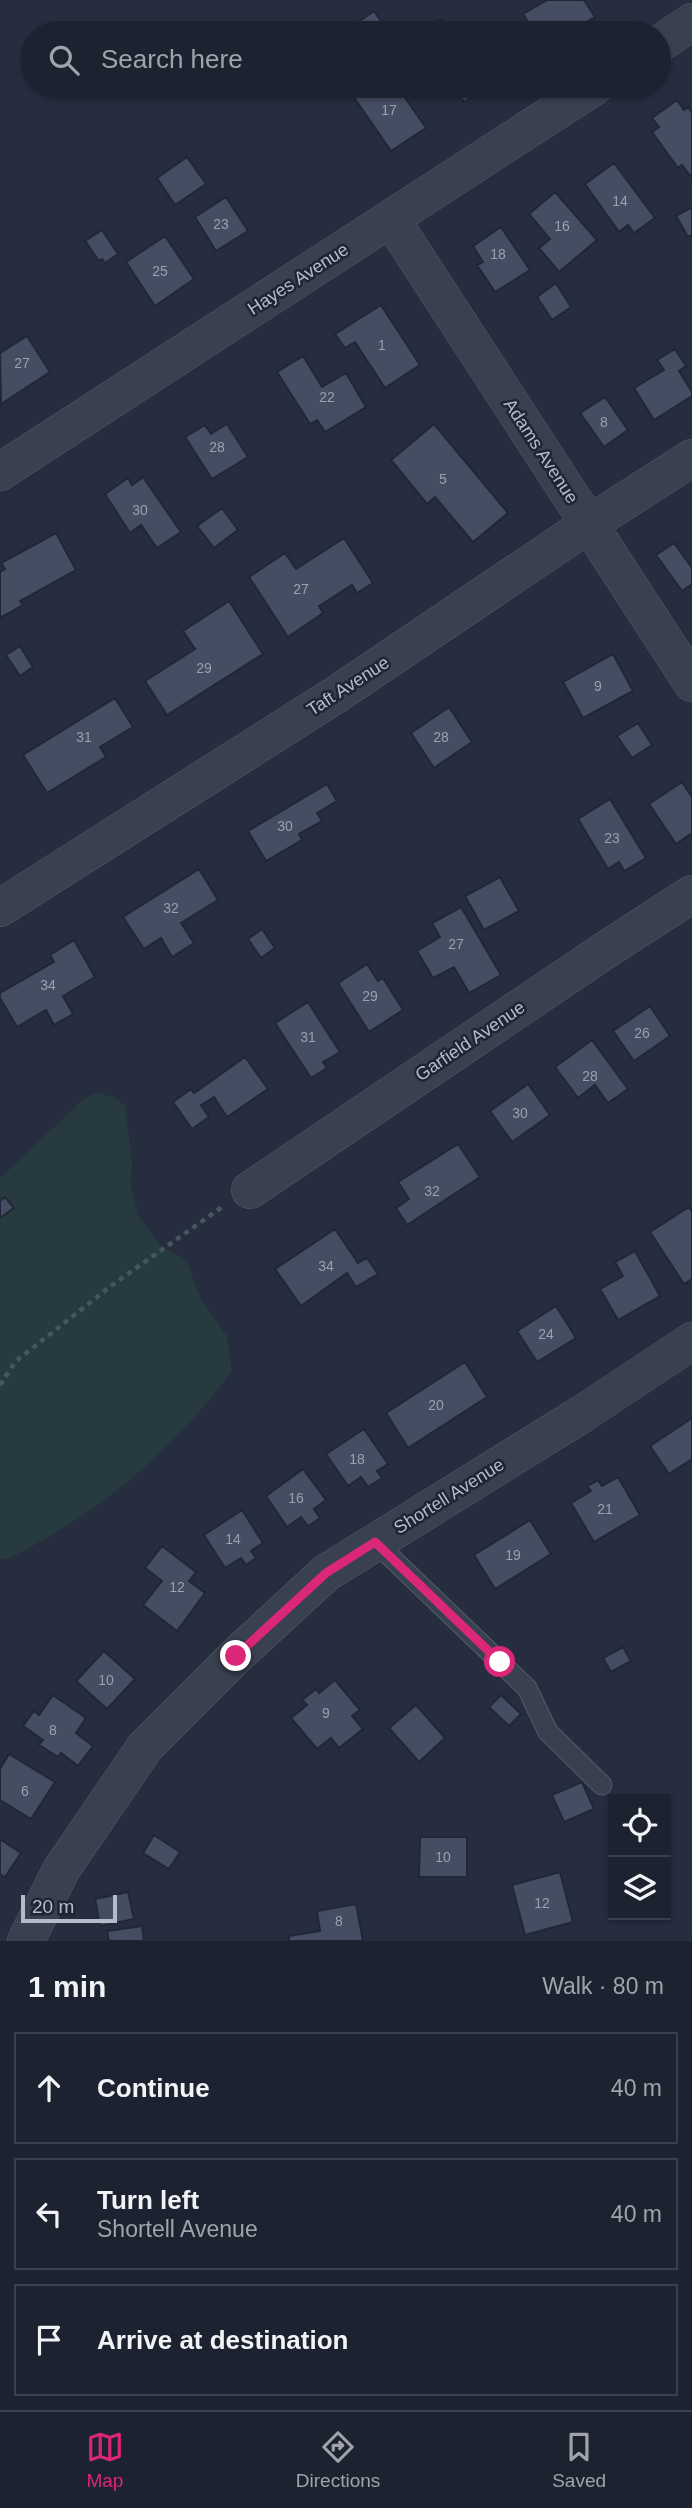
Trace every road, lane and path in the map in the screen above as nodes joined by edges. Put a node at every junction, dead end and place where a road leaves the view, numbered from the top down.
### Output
1 (692, 22) edge
2 (671, 36) edge
3 (577, 98) edge
4 (391, 219) junction
5 (692, 458) edge
6 (0, 472) edge
7 (589, 524) junction
8 (692, 683) edge
9 (692, 894) edge
10 (0, 908) edge
11 (250, 1190) joint
12 (692, 1341) edge
13 (0, 1385) edge
14 (375, 1542) junction
15 (602, 1785) dead end
16 (26, 1941) edge

1 - 2 street
3 - 4 street, Hayes Avenue
4 - 6 street, Hayes Avenue
4 - 7 street, Adams Avenue
5 - 7 street, Taft Avenue
7 - 8 street, Adams Avenue
7 - 10 street, Taft Avenue
9 - 11 street, Garfield Avenue
11 - 13 path
12 - 14 street, Shortell Avenue
14 - 15 lane
14 - 16 street, Shortell Avenue

